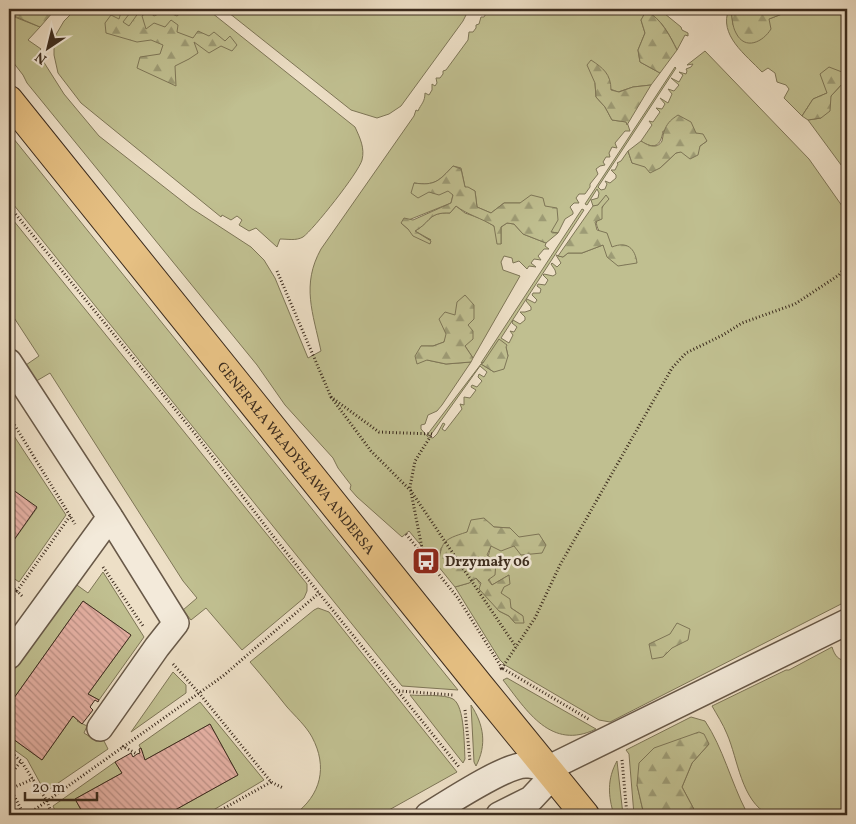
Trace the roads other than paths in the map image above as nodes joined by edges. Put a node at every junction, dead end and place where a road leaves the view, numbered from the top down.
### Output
1 (9, 100) edge
2 (9, 362) edge
3 (16, 392) edge
4 (110, 517) junction
5 (847, 622) edge
6 (9, 656) edge
7 (100, 728) dead end
8 (547, 769) junction
9 (428, 815) edge
10 (499, 815) edge
11 (585, 815) edge

1 - 8 main road, GENERAŁA WŁADYSŁAWA ANDERSA
2 - 3 street
3 - 4 street
4 - 6 street
4 - 7 street
5 - 8 street
8 - 9 street
8 - 10 street
8 - 11 main road, GENERAŁA WŁADYSŁAWA ANDERSA

